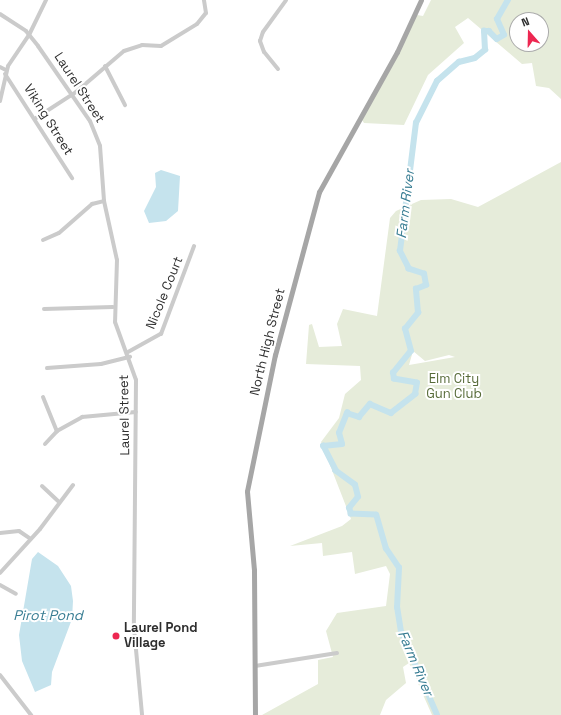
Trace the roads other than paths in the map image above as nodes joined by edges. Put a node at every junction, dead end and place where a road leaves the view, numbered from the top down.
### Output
1 (46, 0) edge
2 (204, 0) edge
3 (286, 0) edge
4 (421, 0) edge
5 (0, 14) edge
6 (29, 35) junction
7 (105, 66) junction
8 (0, 67) edge
9 (278, 69) dead end
10 (5, 72) junction
11 (72, 94) junction
12 (0, 101) edge
13 (125, 105) dead end
14 (36, 118) junction
15 (72, 178) dead end
16 (104, 201) junction
17 (43, 240) dead end
18 (194, 246) dead end
19 (113, 306) junction
20 (44, 310) dead end
21 (128, 352) junction
22 (130, 357) junction
23 (47, 368) dead end
24 (43, 397) dead end
25 (136, 412) junction
26 (57, 431) junction
27 (45, 444) dead end
28 (72, 485) dead end
29 (42, 486) dead end
30 (59, 502) junction
31 (0, 533) edge
32 (31, 539) junction
33 (0, 573) edge
34 (0, 585) edge
35 (16, 594) dead end
36 (337, 653) dead end
37 (255, 666) junction
38 (0, 675) edge
39 (31, 715) edge
40 (142, 715) edge
41 (256, 715) edge

1 - 6 street
2 - 7 street
3 - 9 street
4 - 37 main road, North High Street
5 - 6 street, Laurel Street
6 - 10 street
6 - 11 street, Laurel Street
7 - 11 street
7 - 13 street
8 - 10 street
10 - 12 street
10 - 14 street, Viking Street
11 - 14 street
11 - 16 street, Laurel Street
14 - 15 street, Viking Street
16 - 17 street
16 - 19 street, Laurel Street
18 - 21 street, Nicole Court
19 - 20 street
19 - 21 street, Laurel Street
21 - 22 street, Laurel Street
22 - 23 street
22 - 25 street, Laurel Street
24 - 26 street
25 - 26 street
25 - 40 street, Laurel Street
26 - 27 street
28 - 30 street
29 - 30 street
30 - 32 street
31 - 32 street
32 - 33 street
34 - 35 street
36 - 37 street
37 - 41 main road, North High Street
38 - 39 street

